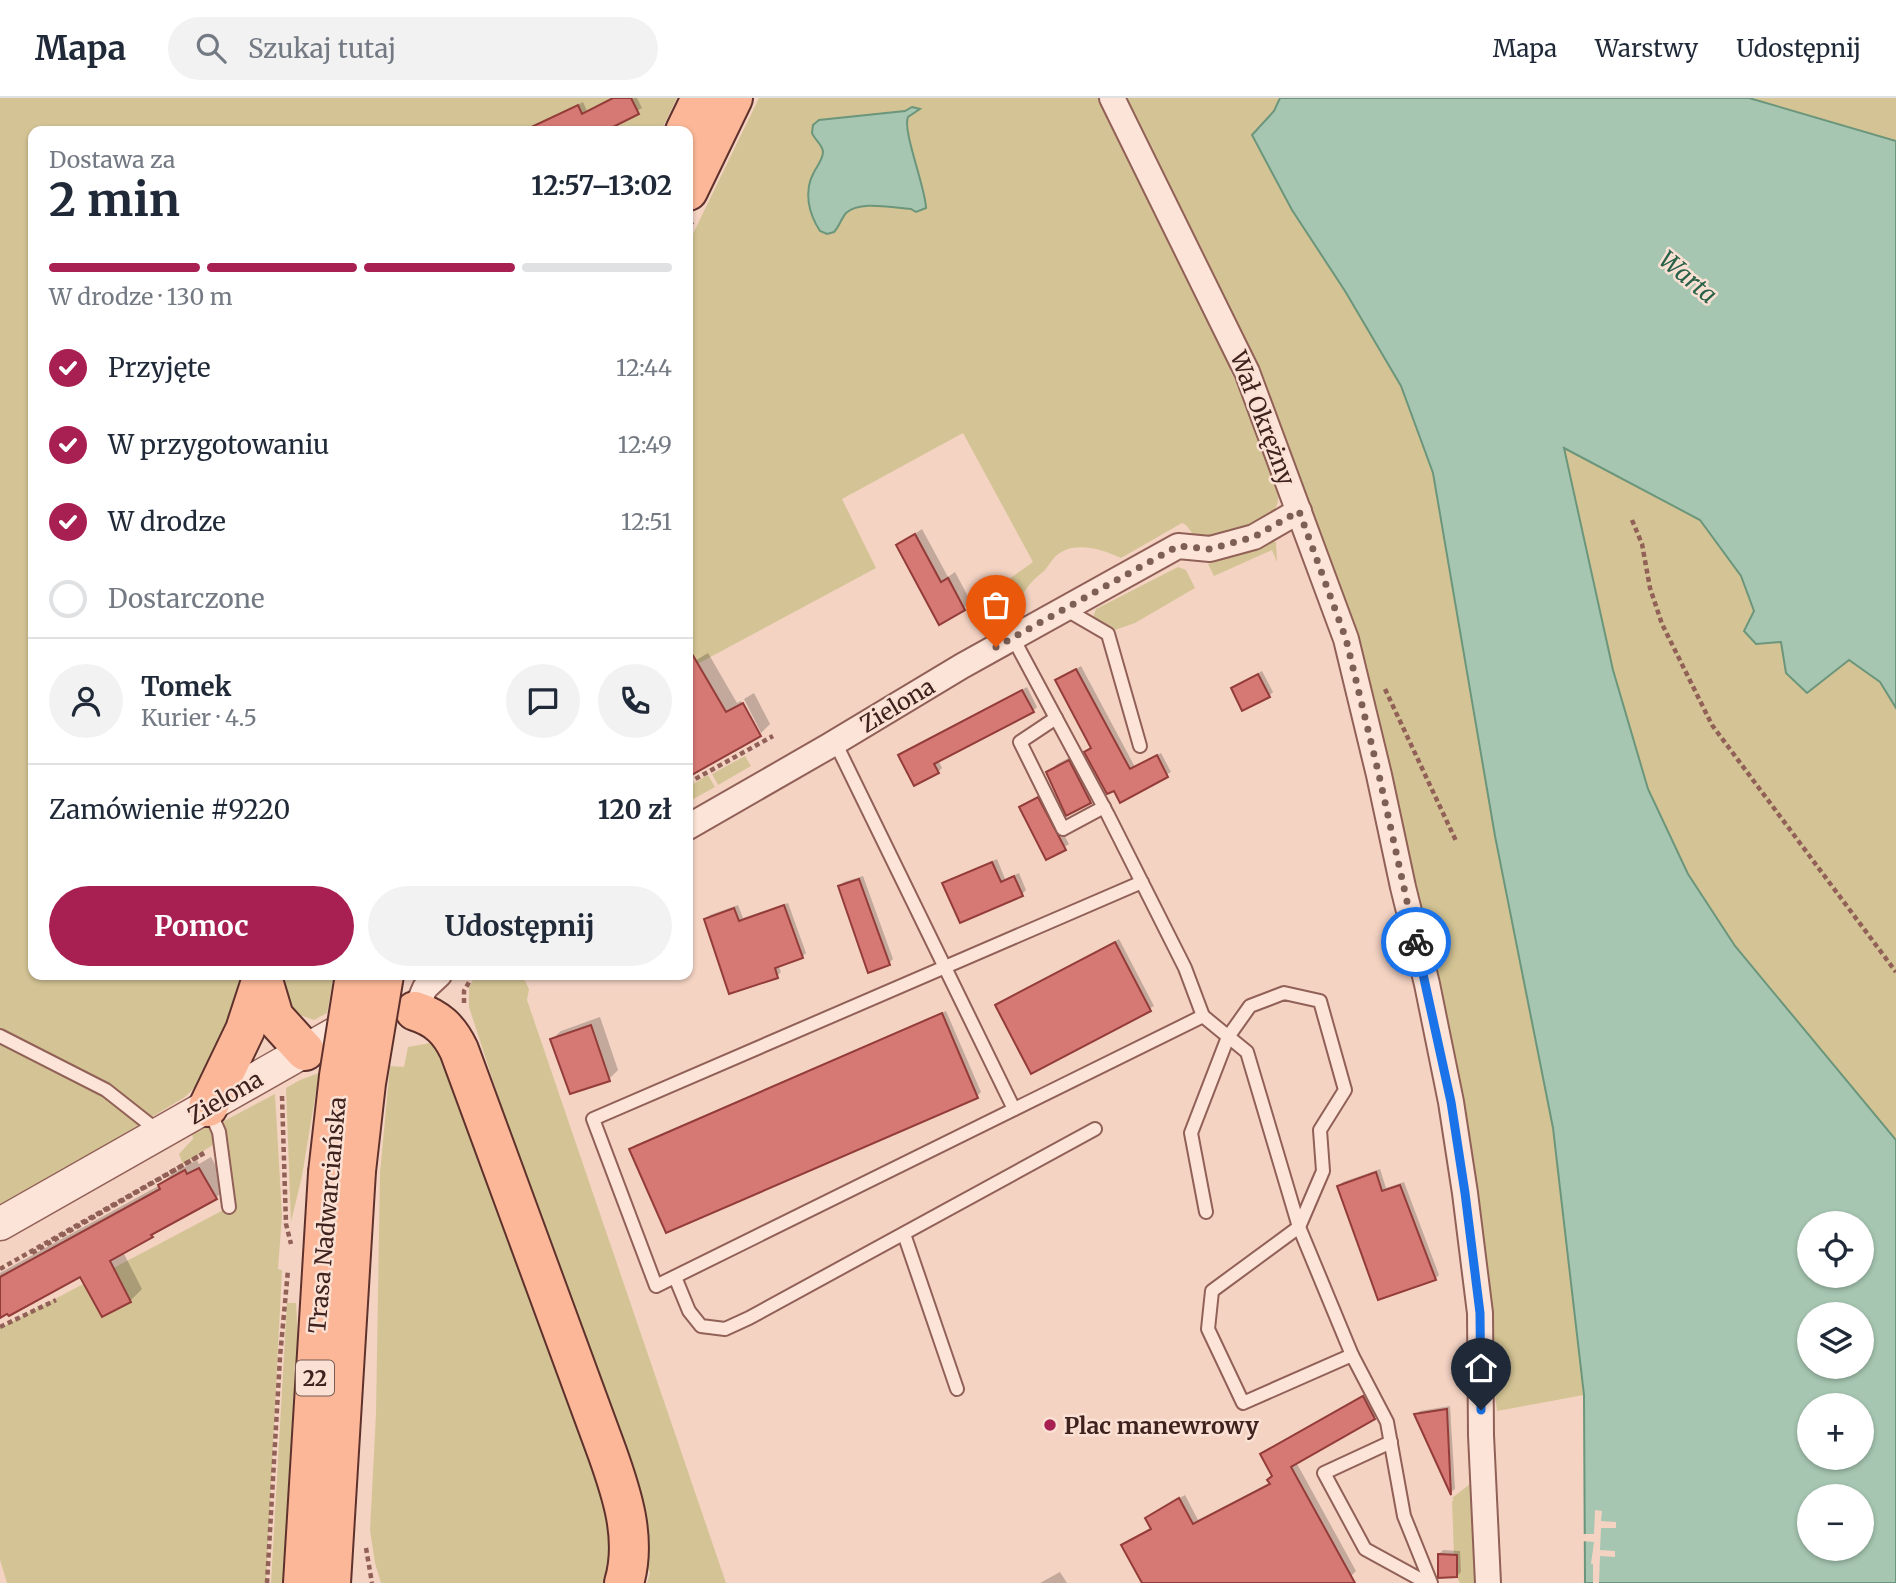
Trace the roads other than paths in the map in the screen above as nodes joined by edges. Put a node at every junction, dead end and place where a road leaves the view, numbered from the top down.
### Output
1 (701, 98) edge
2 (733, 98) edge
3 (1112, 98) edge
4 (687, 126) edge
5 (693, 181) edge
6 (1299, 511) junction
7 (1065, 609) junction
8 (1013, 638) junction
9 (1056, 718) junction
10 (835, 743) junction
11 (1140, 746) dead end
12 (1104, 807) junction
13 (693, 824) edge
14 (1142, 882) junction
15 (944, 967) junction
16 (261, 980) edge
17 (263, 980) edge
18 (354, 980) edge
19 (382, 980) edge
20 (434, 980) edge
21 (415, 1011) junction
22 (1203, 1016) junction
23 (0, 1036) edge
24 (1228, 1037) junction
25 (305, 1051) junction
26 (208, 1107) junction
27 (1014, 1109) junction
28 (1096, 1129) dead end
29 (161, 1133) junction
30 (342, 1172) junction
31 (229, 1207) dead end
32 (1206, 1212) dead end
33 (0, 1224) edge
34 (1300, 1227) junction
35 (904, 1234) junction
36 (675, 1277) junction
37 (1352, 1355) junction
38 (957, 1389) dead end
39 (342, 1407) junction
40 (1391, 1442) junction
41 (303, 1583) edge
42 (331, 1583) edge
43 (360, 1583) edge
44 (624, 1583) edge
45 (1429, 1583) edge
46 (1488, 1583) edge

1 - 4 main road
2 - 5 main road
3 - 6 street, Wał Okrężny
6 - 7 street, Zielona
6 - 46 street, Wał Okrężny
7 - 8 street, Zielona
7 - 11 lane
8 - 9 lane
8 - 10 street, Zielona
9 - 12 lane
9 - 12 lane
10 - 13 street, Zielona
10 - 15 lane
12 - 14 lane
14 - 15 lane
14 - 22 lane
15 - 27 lane
15 - 36 lane
16 - 26 main road
17 - 25 main road
18 - 30 main road, Trasa Nadwarciańska / 22, bridge
19 - 30 main road, Trasa Nadwarciańska / 22, bridge
20 - 21 street
21 - 25 street, Zielona
21 - 44 main road
22 - 24 lane
22 - 27 lane
23 - 29 lane
24 - 32 lane
24 - 34 lane
24 - 34 lane
25 - 26 street, Zielona
26 - 29 street, Zielona
26 - 31 lane
27 - 36 lane
28 - 35 lane
29 - 33 street, Zielona
30 - 39 main road, Trasa Nadwarciańska / 22
30 - 41 main road, Trasa Nadwarciańska / 22
34 - 37 lane
34 - 37 lane
35 - 36 lane
35 - 38 lane
37 - 40 lane
39 - 42 main road, Trasa Nadwarciańska / 22
39 - 43 main road
40 - 45 lane
40 - 45 lane

